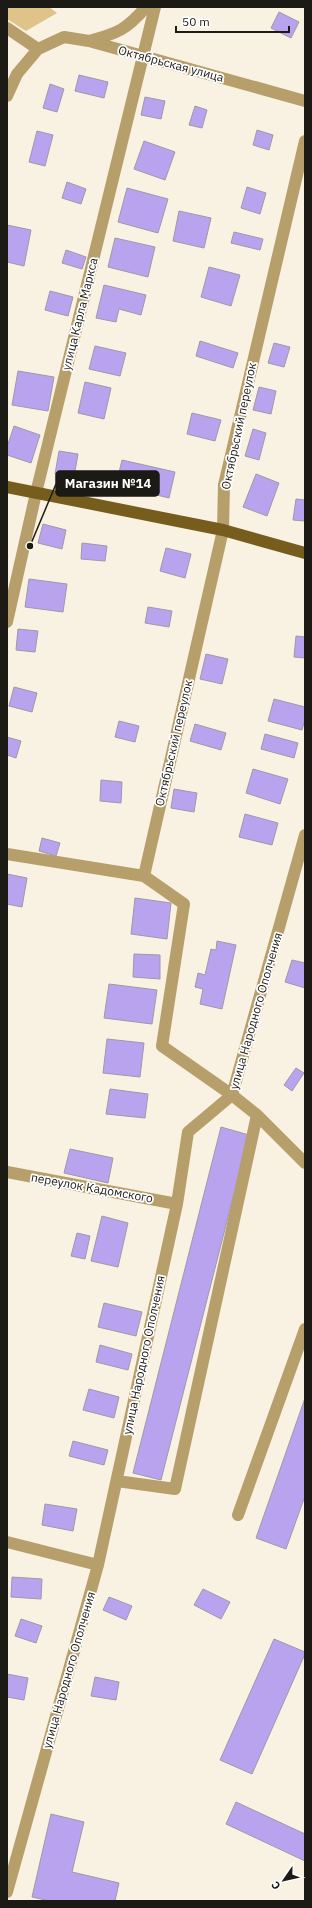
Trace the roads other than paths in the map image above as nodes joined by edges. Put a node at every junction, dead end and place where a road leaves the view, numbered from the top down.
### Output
1 (146, 7) edge
2 (155, 7) edge
3 (7, 28) edge
4 (89, 41) junction
5 (38, 49) junction
6 (142, 56) junction
7 (7, 96) edge
8 (305, 101) edge
9 (305, 141) edge
10 (7, 487) edge
11 (36, 493) junction
12 (223, 530) junction
13 (305, 553) edge
14 (7, 622) edge
15 (305, 835) edge
16 (7, 854) edge
17 (144, 876) junction
18 (232, 1095) junction
19 (257, 1115) junction
20 (305, 1163) edge
21 (7, 1172) edge
22 (177, 1204) junction
23 (305, 1329) edge
24 (117, 1481) junction
25 (238, 1515) dead end
26 (7, 1542) edge
27 (98, 1565) junction
28 (7, 1892) edge

1 - 4 street
2 - 6 street, улица Карла Маркса
3 - 5 street
4 - 5 street, Октябрьская улица
4 - 6 street, Октябрьская улица
5 - 7 street
6 - 8 street, Октябрьская улица
6 - 11 street, улица Карла Маркса
9 - 12 street, Октябрьский переулок
10 - 11 main road
11 - 12 main road
11 - 14 street, улица Карла Маркса
12 - 13 main road
12 - 17 street, Октябрьский переулок
15 - 18 street, улица Народного Ополчения
16 - 17 street
17 - 18 street
18 - 19 street
18 - 22 street, улица Народного Ополчения
19 - 20 street
19 - 24 street
21 - 22 street, переулок Кадомского
22 - 24 street, улица Народного Ополчения
23 - 25 street
24 - 27 street, улица Народного Ополчения
26 - 27 street
27 - 28 street, улица Народного Ополчения

